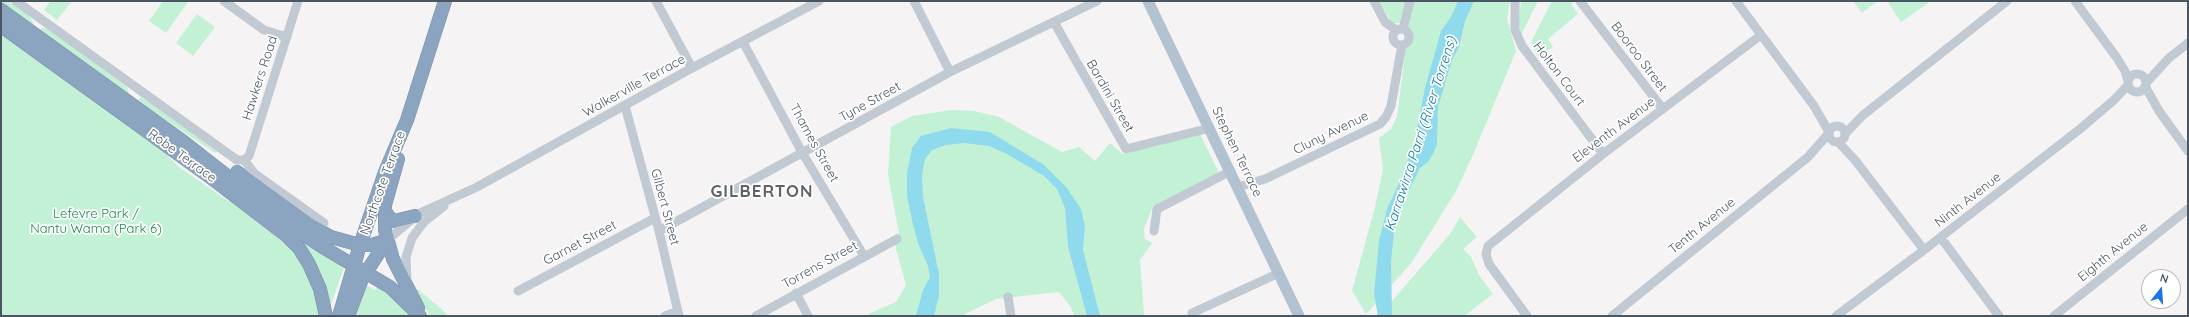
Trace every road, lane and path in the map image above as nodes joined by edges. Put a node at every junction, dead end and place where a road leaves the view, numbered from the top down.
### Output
1 (16, 1) edge
2 (224, 1) edge
3 (298, 1) edge
4 (445, 1) edge
5 (656, 1) edge
6 (819, 1) edge
7 (914, 1) edge
8 (1097, 1) edge
9 (1148, 1) edge
10 (1374, 1) edge
11 (1410, 1) edge
12 (1515, 1) edge
13 (1580, 1) edge
14 (1736, 1) edge
15 (2007, 1) edge
16 (2075, 1) edge
17 (1, 10) edge
18 (41, 20) junction
19 (1054, 22) junction
20 (1, 26) edge
21 (1400, 30) junction
22 (32, 32) junction
23 (1761, 36) junction
24 (287, 37) junction
25 (743, 42) junction
26 (2188, 43) edge
27 (1402, 45) junction
28 (2117, 58) junction
29 (2169, 58) junction
30 (692, 68) junction
31 (950, 72) junction
32 (2137, 74) junction
33 (2128, 83) junction
34 (2146, 84) junction
35 (138, 89) junction
36 (2137, 92) junction
37 (99, 96) junction
38 (2114, 100) junction
39 (129, 102) junction
40 (625, 106) junction
41 (1663, 109) junction
42 (2159, 111) junction
43 (407, 120) junction
44 (1210, 128) junction
45 (168, 131) junction
46 (1837, 134) junction
47 (185, 143) junction
48 (2188, 151) edge
49 (803, 154) junction
50 (1603, 154) junction
51 (244, 160) junction
52 (1231, 171) junction
53 (206, 174) junction
54 (1238, 187) junction
55 (461, 194) junction
56 (2188, 209) edge
57 (384, 210) junction
58 (414, 216) junction
59 (654, 218) junction
60 (324, 223) dead end
61 (1154, 231) dead end
62 (659, 232) junction
63 (1940, 238) junction
64 (897, 239) dead end
65 (387, 240) junction
66 (360, 245) junction
67 (1924, 250) junction
68 (864, 256) junction
69 (360, 269) junction
70 (1279, 273) junction
71 (409, 291) junction
72 (518, 291) dead end
73 (796, 293) junction
74 (1008, 296) dead end
75 (1192, 312) dead end
76 (678, 313) edge
77 (326, 316) edge
78 (338, 316) edge
79 (348, 316) edge
80 (420, 316) edge
81 (665, 316) edge
82 (756, 316) edge
83 (808, 316) edge
84 (1011, 316) edge
85 (1299, 316) edge
86 (1527, 316) edge
87 (1612, 316) edge
88 (1836, 316) edge
89 (1999, 316) edge
90 (2054, 316) edge

1 - 18 street
2 - 24 street
3 - 24 street, Hawkers Road
4 - 43 highway, Northcote Terrace
5 - 30 street
6 - 25 street, Walkerville Terrace
7 - 31 street
8 - 19 street, Tyne Street
9 - 44 main road, Stephen Terrace
10 - 21 street
11 - 21 street
12 - 50 street, Holton Court
13 - 41 street, Booroo Street
14 - 23 street
15 - 46 street, Tenth Avenue
16 - 28 street
17 - 22 highway, Robe Terrace
18 - 22 street
18 - 35 street
19 - 31 street, Tyne Street
19 - 44 street, Bardini Street
20 - 37 highway, Robe Terrace
21 - 27 street
21 - 27 street
22 - 37 highway
22 - 39 highway, Robe Terrace
23 - 41 street, Eleventh Avenue
23 - 46 street
24 - 51 street, Hawkers Road
25 - 30 street, Walkerville Terrace
25 - 49 street, Thames Street
26 - 29 street
27 - 54 street, Cluny Avenue
28 - 32 street
28 - 33 street
29 - 32 street
29 - 34 street
30 - 40 street, Walkerville Terrace
31 - 49 street, Tyne Street
32 - 33 street
32 - 34 street
33 - 36 street
33 - 38 street, Ninth Avenue
34 - 36 street
34 - 42 street
35 - 39 street
35 - 51 street
36 - 38 street, Ninth Avenue
36 - 42 street
37 - 39 highway
37 - 53 highway, Robe Terrace
38 - 63 street, Ninth Avenue
39 - 45 highway, Robe Terrace
40 - 55 street, Walkerville Terrace
40 - 59 street, Gilbert Street
41 - 50 street, Eleventh Avenue
42 - 48 street
43 - 57 highway, Northcote Terrace
43 - 66 highway, Northcote Terrace
44 - 52 main road, Stephen Terrace
45 - 47 highway, Robe Terrace
45 - 53 highway
46 - 67 street
46 - 87 street, Tenth Avenue
47 - 66 highway
47 - 69 highway, Robe Terrace
49 - 62 street, Tyne Street
49 - 68 street, Thames Street
50 - 86 street, Eleventh Avenue
51 - 60 street
52 - 54 main road, Stephen Terrace
52 - 61 street
53 - 77 highway, Robe Terrace
54 - 70 main road, Stephen Terrace
55 - 58 street, Walkerville Terrace
55 - 71 street, Walkerville Terrace
56 - 90 street, Eighth Avenue
57 - 58 highway
57 - 65 highway, Northcote Terrace
58 - 65 street, Walkerville Terrace
59 - 62 street, Gilbert Street
59 - 72 street, Garnet Street
62 - 76 street, Gilbert Street
63 - 67 street, Ninth Avenue
63 - 89 street
64 - 68 street, Torrens Street
65 - 66 highway
65 - 69 highway
65 - 71 highway, Northcote Terrace
66 - 69 highway, Northcote Terrace
67 - 88 street, Ninth Avenue
68 - 73 street, Torrens Street
69 - 78 highway
69 - 79 highway
69 - 80 highway, Robe Terrace
70 - 75 street
70 - 85 main road, Stephen Terrace
71 - 80 highway, Northcote Terrace
73 - 82 street, Torrens Street
73 - 83 street
74 - 84 street
76 - 81 street

